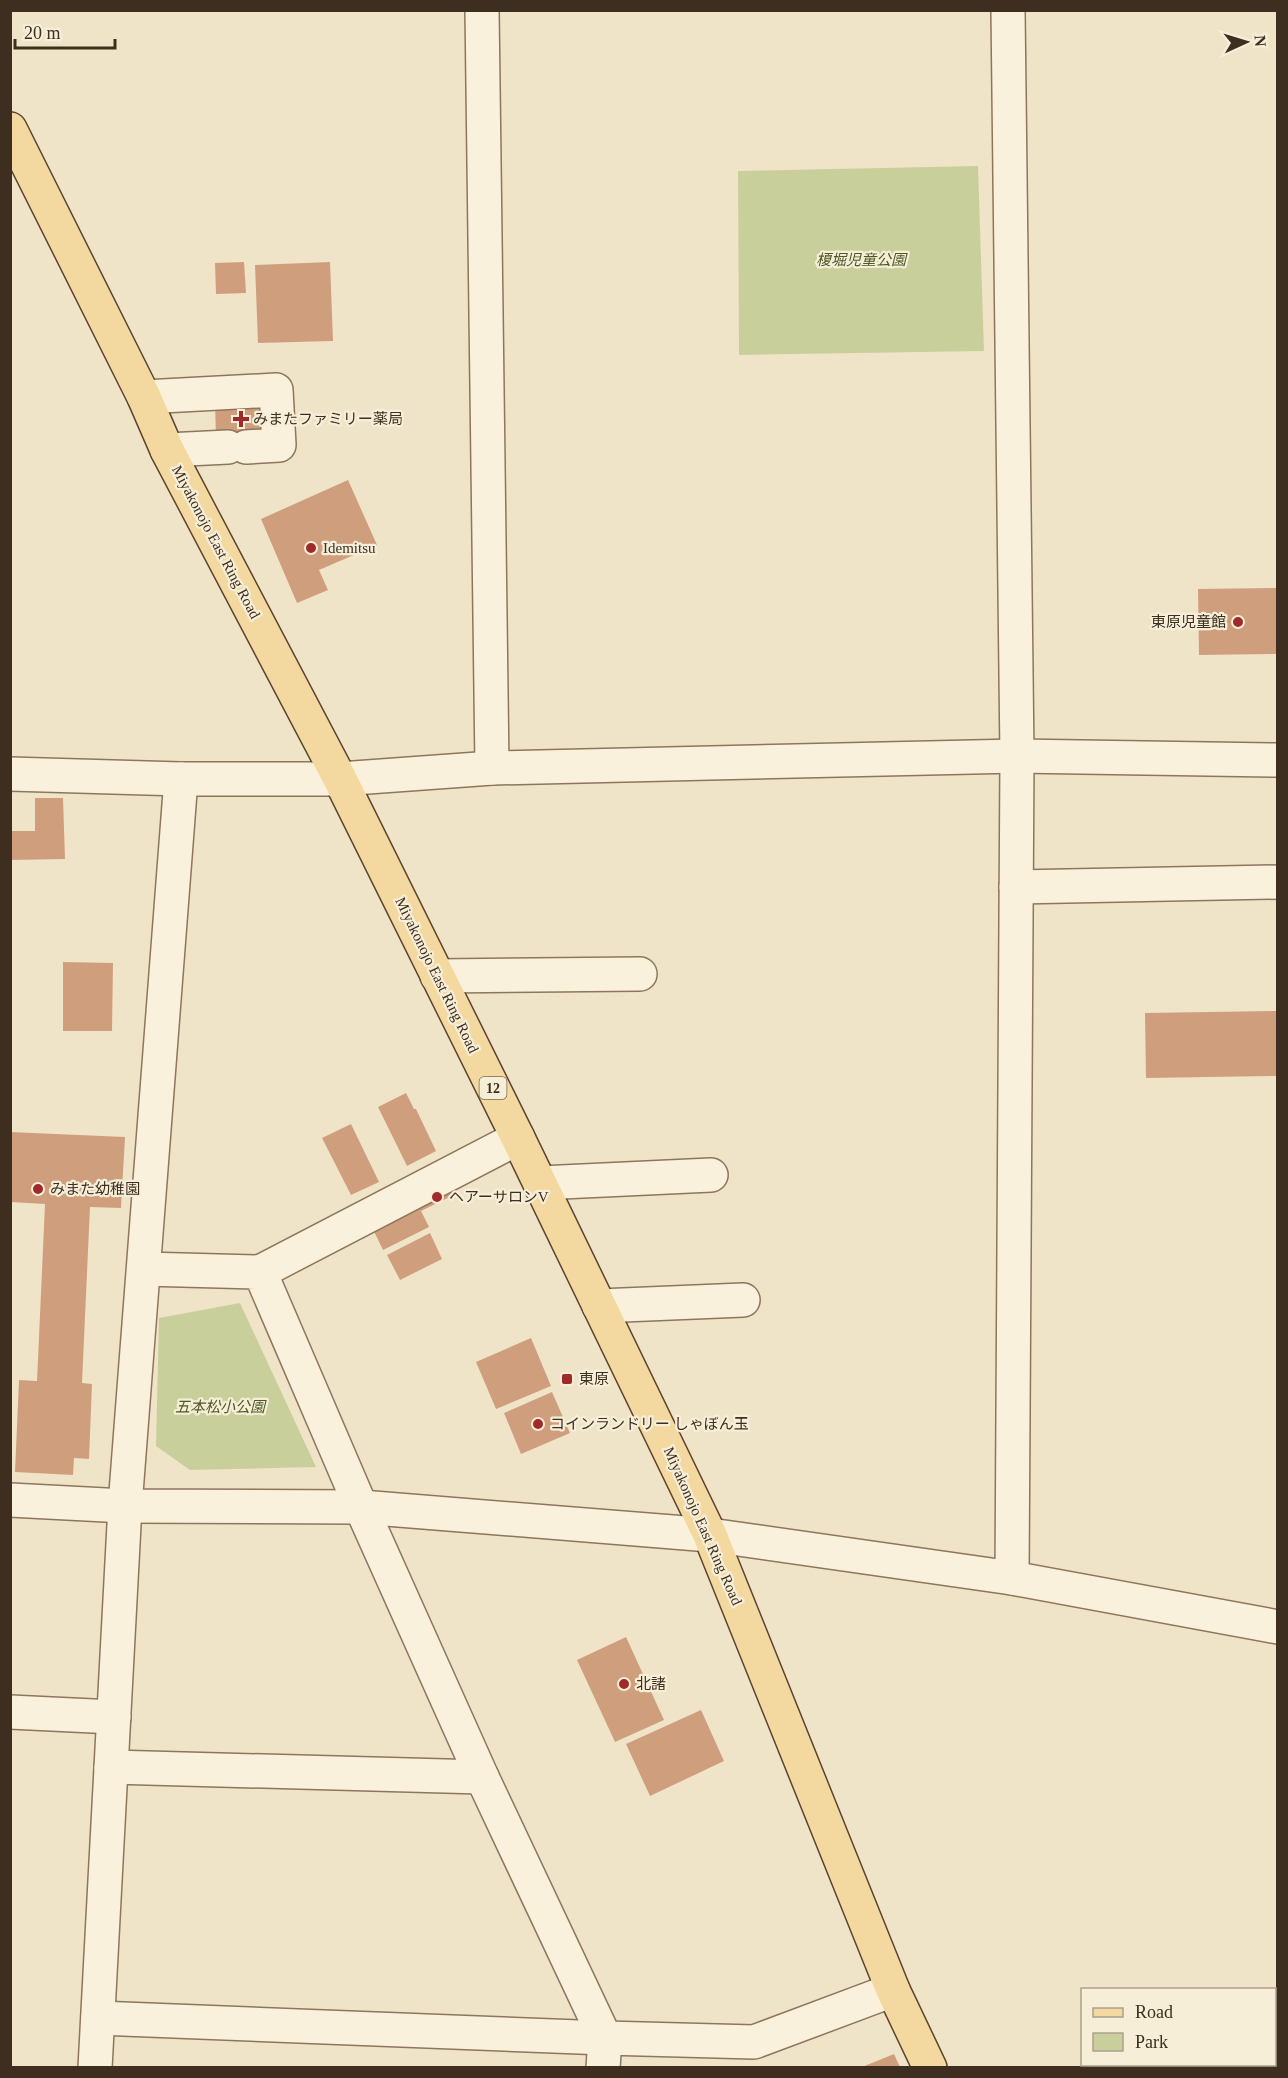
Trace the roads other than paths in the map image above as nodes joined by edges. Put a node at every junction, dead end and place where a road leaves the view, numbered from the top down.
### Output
1 (482, 10) edge
2 (1008, 10) edge
3 (10, 129) edge
4 (144, 398) junction
5 (167, 450) junction
6 (1017, 756) junction
7 (1278, 760) edge
8 (492, 768) junction
9 (10, 774) edge
10 (181, 779) junction
11 (340, 779) junction
12 (1278, 882) edge
13 (1016, 887) junction
14 (640, 974) dead end
15 (437, 976) junction
16 (518, 1138) junction
17 (711, 1175) dead end
18 (540, 1183) junction
19 (144, 1269) junction
20 (260, 1272) junction
21 (743, 1300) dead end
22 (599, 1306) junction
23 (10, 1500) edge
24 (125, 1506) junction
25 (361, 1506) junction
26 (710, 1535) junction
27 (1012, 1578) junction
28 (1278, 1627) edge
29 (10, 1712) edge
30 (114, 1717) junction
31 (111, 1767) junction
32 (482, 1777) junction
33 (893, 1990) junction
34 (98, 2018) junction
35 (604, 2053) edge
36 (95, 2067) edge
37 (930, 2067) edge

1 - 8 street
2 - 6 street
3 - 4 main road, Miyakonojo East Ring Road / 12
4 - 5 main road, Miyakonojo East Ring Road / 12
4 - 5 street
5 - 11 main road, Miyakonojo East Ring Road / 12
6 - 7 street
6 - 8 street
6 - 13 street
8 - 11 street
9 - 10 street
10 - 11 street
10 - 19 street
11 - 15 main road, Miyakonojo East Ring Road / 12
12 - 13 street
13 - 27 street
14 - 15 street
15 - 16 main road, Miyakonojo East Ring Road / 12
16 - 18 main road, Miyakonojo East Ring Road / 12
16 - 20 street
17 - 18 street
18 - 22 main road, Miyakonojo East Ring Road / 12
19 - 20 street
19 - 24 street
20 - 25 street
21 - 22 street
22 - 26 main road, Miyakonojo East Ring Road / 12
23 - 24 street
24 - 25 street
24 - 30 street
25 - 26 street
25 - 32 street
26 - 27 street
26 - 33 main road, Miyakonojo East Ring Road / 12
27 - 28 street
29 - 30 street
30 - 31 street
31 - 32 street
31 - 34 street
32 - 35 street
33 - 35 street
33 - 37 main road, Miyakonojo East Ring Road / 12
34 - 35 street
34 - 36 street

